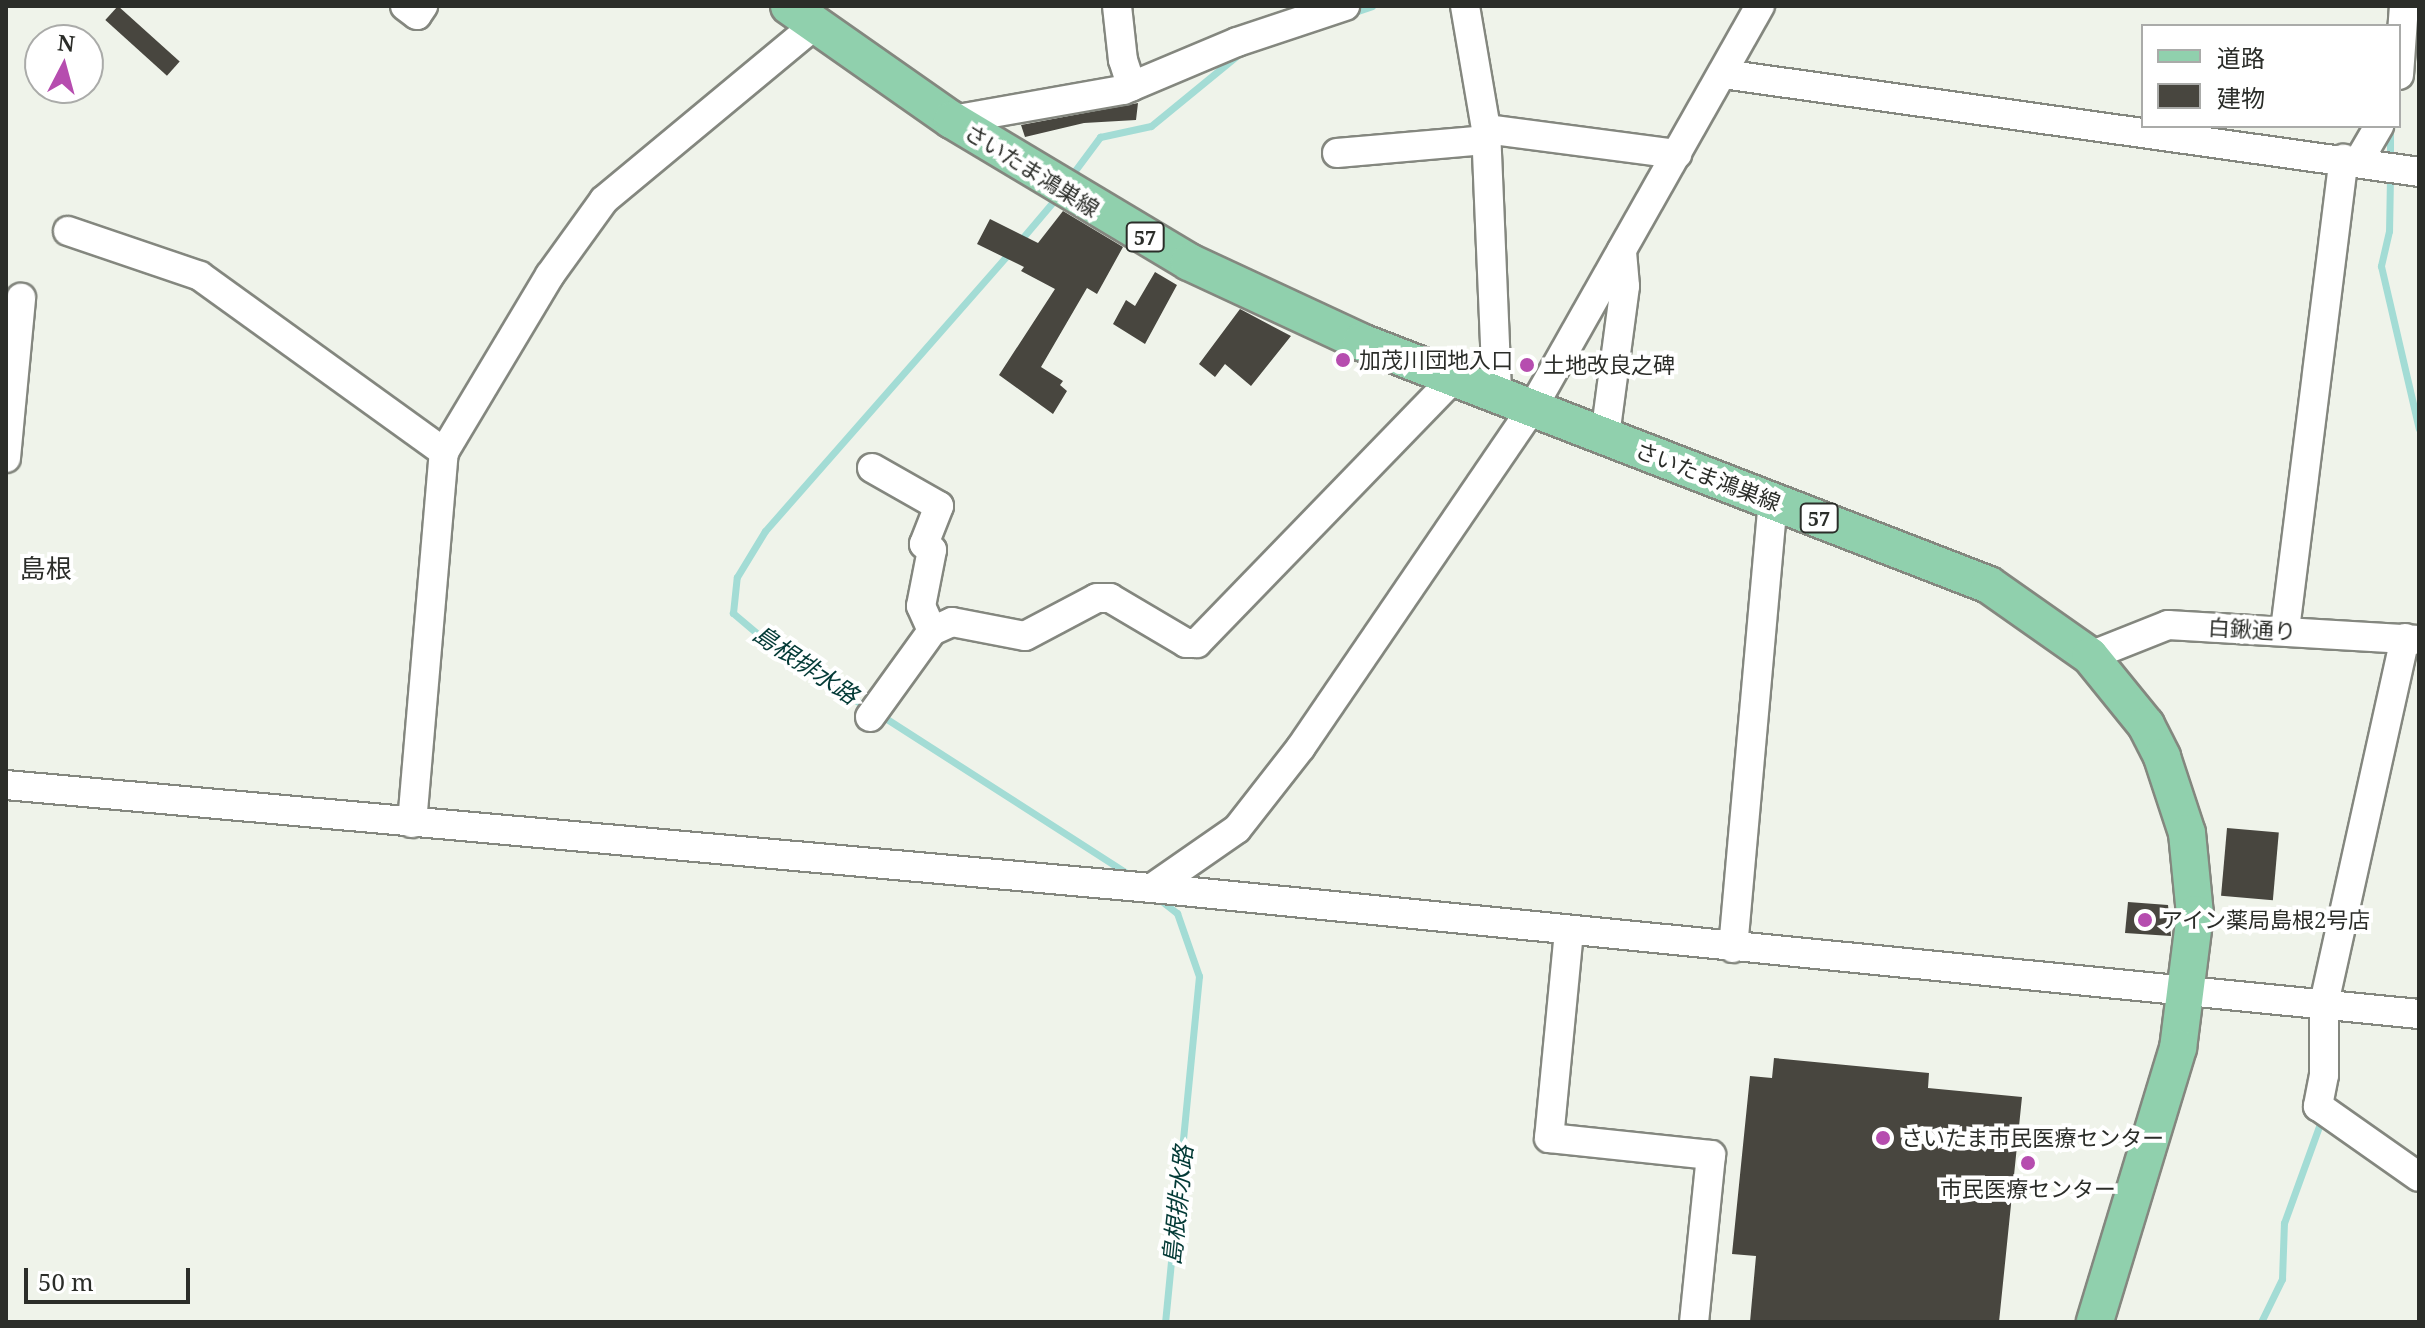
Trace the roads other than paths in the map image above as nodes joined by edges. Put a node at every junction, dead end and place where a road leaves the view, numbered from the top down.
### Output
1 (405, 6) edge
2 (423, 6) edge
3 (1117, 6) edge
4 (1345, 6) edge
5 (1465, 6) edge
6 (1760, 6) edge
7 (2404, 6) edge
8 (802, 16) edge
9 (2401, 47) edge
10 (2419, 62) edge
11 (1723, 74) junction
12 (1132, 87) junction
13 (2401, 89) edge
14 (952, 120) junction
15 (2377, 128) edge
16 (1487, 134) junction
17 (1337, 153) dead end
18 (1677, 154) junction
19 (2351, 160) junction
20 (2419, 172) edge
21 (68, 231) dead end
22 (1622, 250) junction
23 (21, 298) dead end
24 (1453, 379) junction
25 (1497, 394) junction
26 (1533, 407) junction
27 (1605, 436) junction
28 (444, 452) junction
29 (6, 458) edge
30 (872, 468) dead end
31 (1773, 501) junction
32 (2285, 630) junction
33 (932, 631) junction
34 (2414, 640) edge
35 (2090, 656) junction
36 (870, 717) dead end
37 (6, 785) edge
38 (412, 823) junction
39 (1152, 888) junction
40 (1569, 931) junction
41 (1733, 948) junction
42 (2189, 991) junction
43 (2324, 1003) junction
44 (2419, 1014) edge
45 (2419, 1177) edge
46 (1694, 1322) edge
47 (2095, 1322) edge

1 - 2 street
3 - 12 street
4 - 12 street
5 - 16 street
6 - 11 street
7 - 9 street
8 - 14 main road, さいたま鴻巣線 / 57
8 - 28 street
10 - 13 street
11 - 18 street
11 - 19 street
12 - 14 street
14 - 24 main road, さいたま鴻巣線 / 57
15 - 19 street
16 - 17 street
16 - 18 street
16 - 25 street
18 - 22 street
19 - 20 street
19 - 32 street
21 - 28 street
22 - 26 street
22 - 27 street
23 - 29 street
24 - 25 main road, さいたま鴻巣線 / 57
24 - 33 street
25 - 26 main road, さいたま鴻巣線 / 57
26 - 27 main road, さいたま鴻巣線 / 57
26 - 39 street
27 - 31 main road, さいたま鴻巣線 / 57
28 - 38 street
30 - 33 street
31 - 35 main road, さいたま鴻巣線 / 57
31 - 41 street
32 - 34 street, 白鍬通り
32 - 35 street, 白鍬通り
33 - 36 street
34 - 43 street
35 - 42 main road, さいたま鴻巣線 / 57
37 - 38 street
38 - 39 street
39 - 40 street
40 - 41 street
40 - 46 street
41 - 42 street
42 - 43 street
42 - 47 main road, さいたま鴻巣線 / 57
43 - 44 street
43 - 45 street

